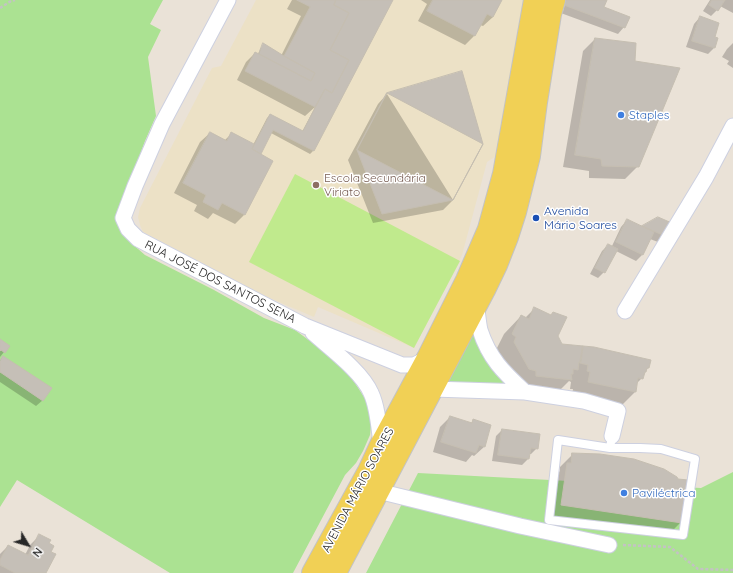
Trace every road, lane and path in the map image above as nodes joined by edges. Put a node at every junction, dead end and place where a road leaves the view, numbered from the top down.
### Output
1 (15, 0) edge
2 (228, 0) edge
3 (536, 0) edge
4 (554, 0) edge
5 (0, 8) edge
6 (733, 126) edge
7 (476, 305) junction
8 (625, 312) dead end
9 (305, 326) junction
10 (428, 358) junction
11 (432, 389) junction
12 (525, 392) junction
13 (611, 442) junction
14 (381, 445) junction
15 (378, 491) junction
16 (609, 545) joint
17 (733, 570) edge
18 (313, 573) edge
19 (335, 573) edge

1 - 5 path
2 - 9 street, RUA JOSÉ DOS SANTOS SENA
3 - 10 main road, AVENIDA MÁRIO SOARES
4 - 7 main road, AVENIDA MÁRIO SOARES
6 - 8 street
7 - 11 main road, AVENIDA MÁRIO SOARES
7 - 12 street
9 - 10 street, RUA JOSÉ DOS SANTOS SENA
9 - 14 street, RUA JOSÉ DOS SANTOS SENA
10 - 14 main road, AVENIDA MÁRIO SOARES
11 - 12 street
11 - 15 main road, AVENIDA MÁRIO SOARES
12 - 13 street
13 - 13 lane
14 - 18 main road, AVENIDA MÁRIO SOARES
15 - 16 street
15 - 19 main road, AVENIDA MÁRIO SOARES
16 - 17 path

